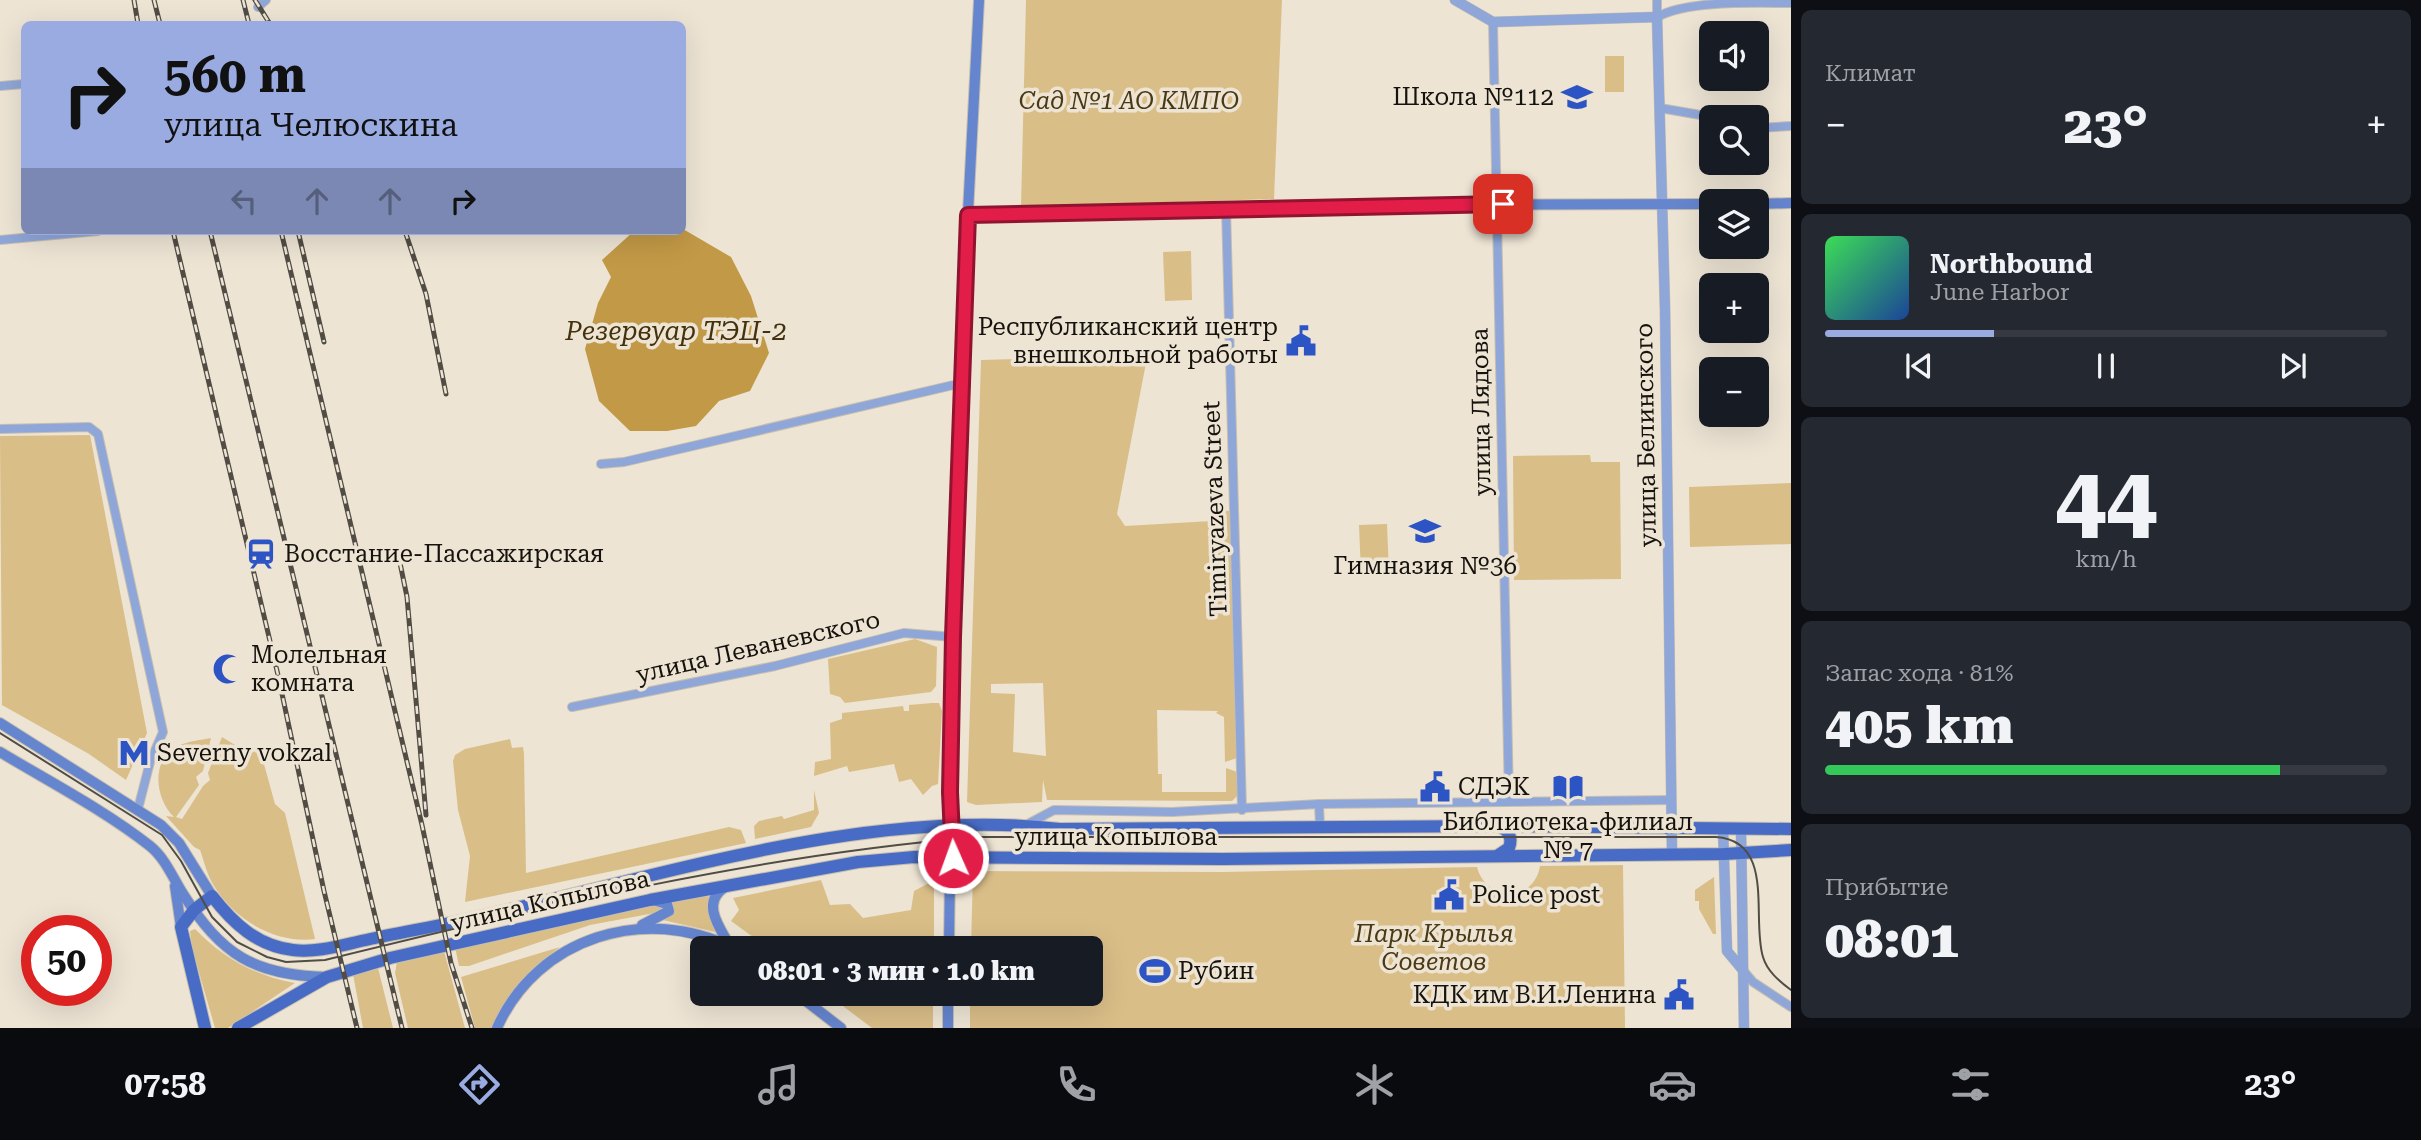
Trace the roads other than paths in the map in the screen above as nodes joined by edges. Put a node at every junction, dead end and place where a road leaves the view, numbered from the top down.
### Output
1 (266, 0) edge
2 (979, 0) edge
3 (1455, 0) edge
4 (1657, 0) edge
5 (1730, 1) edge
6 (1791, 4) edge
7 (258, 7) dead end
8 (1657, 17) junction
9 (1493, 22) junction
10 (21, 84) edge
11 (0, 86) edge
12 (1660, 108) junction
13 (1699, 115) edge
14 (1791, 126) edge
15 (1769, 127) edge
16 (1791, 203) edge
17 (1496, 204) junction
18 (1699, 204) edge
19 (1769, 204) edge
20 (1663, 205) junction
21 (1226, 208) junction
22 (968, 215) junction
23 (54, 235) edge
24 (0, 240) edge
25 (962, 383) junction
26 (0, 429) edge
27 (601, 464) dead end
28 (953, 637) junction
29 (572, 707) dead end
30 (0, 723) edge
31 (0, 752) edge
32 (1671, 800) junction
33 (1510, 801) junction
34 (1319, 804) junction
35 (138, 809) junction
36 (1242, 810) junction
37 (951, 825) junction
38 (1026, 825) junction
39 (1496, 826) junction
40 (1320, 827) junction
41 (1672, 827) junction
42 (1723, 829) junction
43 (1741, 829) junction
44 (1791, 829) edge
45 (1791, 850) edge
46 (1741, 851) junction
47 (1672, 853) junction
48 (1724, 854) junction
49 (1497, 856) junction
50 (953, 858) junction
51 (174, 880) junction
52 (731, 883) junction
53 (212, 896) junction
54 (650, 900) junction
55 (194, 910) junction
56 (181, 927) junction
57 (629, 930) junction
58 (704, 936) edge
59 (725, 936) edge
60 (950, 936) edge
61 (1742, 969) junction
62 (327, 977) junction
63 (813, 1006) edge
64 (948, 1006) edge
65 (1791, 1007) edge
66 (205, 1028) edge
67 (238, 1028) edge
68 (497, 1028) edge
69 (841, 1028) edge
70 (948, 1028) edge
71 (1744, 1028) edge

1 - 7 street
2 - 22 main road
3 - 9 street
4 - 8 street, улица Белинского
5 - 6 street
5 - 8 street
8 - 9 street
8 - 12 street, улица Белинского
9 - 17 street, улица Лядова
10 - 11 street
12 - 13 street
12 - 20 street, улица Белинского
14 - 15 street
16 - 19 main road
17 - 20 main road
17 - 21 main road
17 - 33 street, улица Лядова
18 - 20 main road
20 - 32 street, улица Белинского
21 - 22 main road
21 - 36 street, Timiryazeva Street
22 - 25 main road
23 - 24 street
25 - 27 street
25 - 28 main road
26 - 35 street
28 - 29 street, улица Леваневского
28 - 37 main road
30 - 35 main road
31 - 51 main road
32 - 33 street, улица Копылова
32 - 41 street, улица Белинского
33 - 34 street, улица Копылова
34 - 36 street, улица Копылова
34 - 40 street
35 - 53 main road
36 - 38 street, улица Копылова
37 - 38 main road, улица Копылова
37 - 50 main road
37 - 53 main road, улица Копылова
38 - 40 main road, улица Копылова
39 - 40 main road, улица Копылова
39 - 41 main road, улица Копылова
39 - 49 main road
41 - 42 main road, улица Копылова
41 - 47 street, улица Белинского
42 - 43 main road, улица Копылова
42 - 48 street
43 - 44 main road, улица Копылова
43 - 46 street
45 - 46 main road, улица Копылова
46 - 48 main road, улица Копылова
46 - 61 street
47 - 48 main road, улица Копылова
47 - 49 main road, улица Копылова
48 - 61 street
49 - 50 main road, улица Копылова
50 - 52 main road, улица Копылова
50 - 60 main road
51 - 55 main road
51 - 56 main road
52 - 54 main road, улица Копылова
52 - 59 main road
53 - 55 main road
54 - 57 main road
54 - 62 main road, улица Копылова
55 - 56 main road
55 - 62 main road
56 - 66 main road
57 - 58 main road
57 - 68 main road
61 - 65 street
61 - 71 street
62 - 67 main road, улица Копылова
63 - 69 main road
64 - 70 main road

